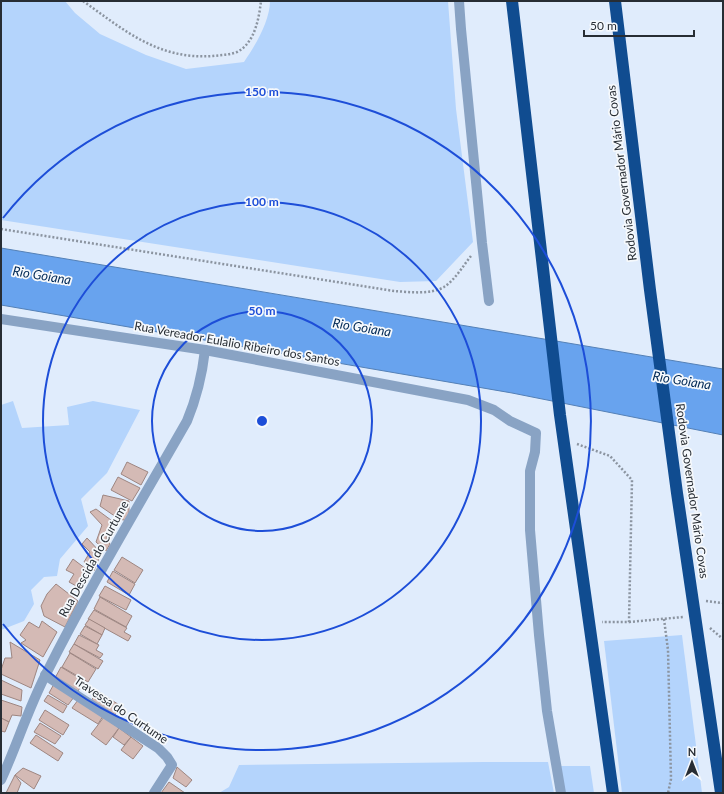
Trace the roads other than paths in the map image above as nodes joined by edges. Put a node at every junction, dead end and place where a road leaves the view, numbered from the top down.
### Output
1 (459, 1) edge
2 (512, 1) edge
3 (615, 1) edge
4 (489, 301) dead end
5 (1, 319) edge
6 (205, 350) junction
7 (46, 675) junction
8 (1, 780) edge
9 (154, 793) edge
10 (561, 793) edge
11 (613, 793) edge
12 (721, 793) edge

1 - 4 street
2 - 11 highway
3 - 12 highway, Rodovia Governador Mário Covas
5 - 6 street, Rua Vereador Eulalio Ribeiro dos Santos
6 - 7 street, Rua Descida do Curtume
6 - 10 street, Rua Vereador Eulalio Ribeiro dos Santos
7 - 8 street, Rua Descida do Curtume
7 - 9 street, Travessa do Curtume

